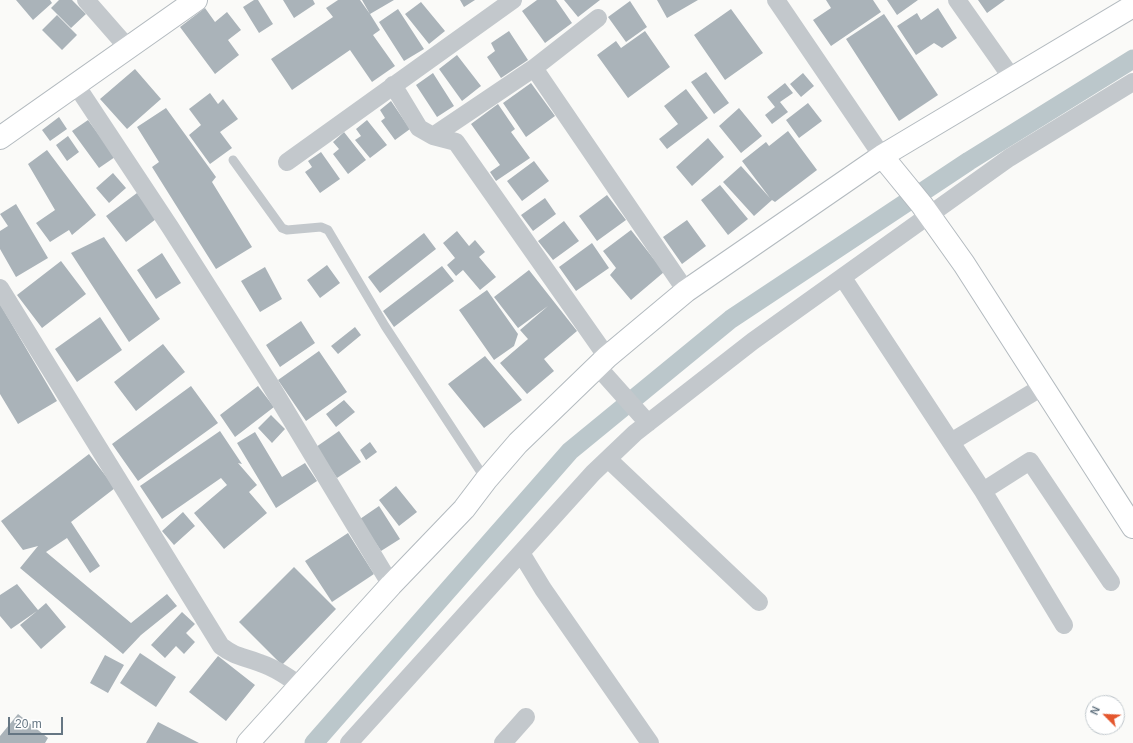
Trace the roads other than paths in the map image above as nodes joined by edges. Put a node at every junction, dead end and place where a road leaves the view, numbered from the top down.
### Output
1 (86, 0) edge
2 (196, 0) edge
3 (513, 0) edge
4 (776, 0) edge
5 (957, 0) edge
6 (1133, 6) edge
7 (598, 18) dead end
8 (128, 48) junction
9 (534, 68) junction
10 (1012, 78) junction
11 (1133, 82) edge
12 (76, 85) junction
13 (393, 85) junction
14 (433, 136) junction
15 (0, 138) edge
16 (882, 156) junction
17 (233, 160) dead end
18 (287, 162) dead end
19 (926, 210) junction
20 (843, 278) junction
21 (0, 288) edge
22 (686, 291) junction
23 (602, 362) junction
24 (1042, 386) junction
25 (648, 423) junction
26 (951, 442) junction
27 (608, 459) junction
28 (486, 480) junction
29 (983, 491) junction
30 (1133, 528) edge
31 (521, 553) junction
32 (1111, 582) dead end
33 (391, 585) junction
34 (759, 602) dead end
35 (1064, 625) dead end
36 (301, 686) junction
37 (526, 717) dead end
38 (248, 743) edge
39 (349, 743) edge
40 (503, 743) edge
41 (650, 743) edge

1 - 8 street
2 - 8 street
3 - 13 street
4 - 16 street
5 - 10 street
6 - 10 street
7 - 9 street
8 - 12 street
9 - 14 street
9 - 22 street
10 - 16 street
11 - 19 street
12 - 15 street
12 - 33 street
13 - 14 street
13 - 18 street
14 - 23 street
16 - 19 street
16 - 22 street
17 - 28 lane
19 - 20 street
19 - 24 street
20 - 25 street
20 - 26 street
21 - 36 street
22 - 23 street
23 - 25 street
23 - 28 street
24 - 26 street
24 - 30 street
25 - 27 street
26 - 29 street
27 - 31 street
27 - 34 street
28 - 33 street
29 - 32 street
29 - 35 street
31 - 39 street
31 - 41 street
33 - 36 street
36 - 38 street
37 - 40 street

